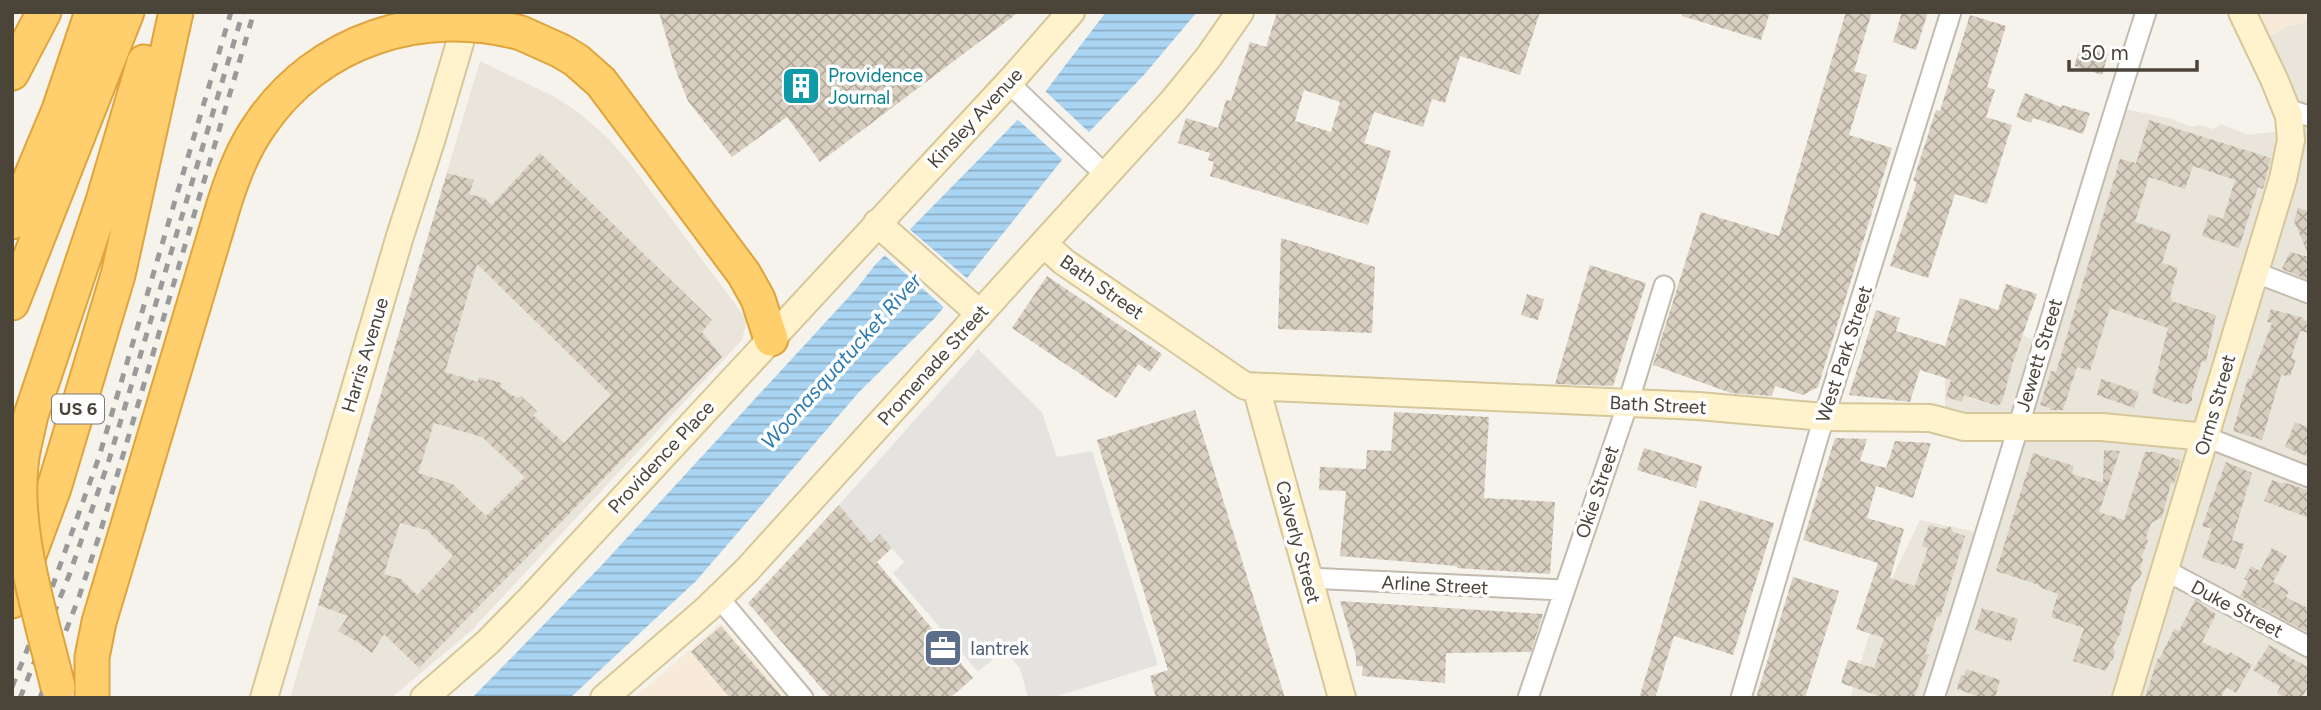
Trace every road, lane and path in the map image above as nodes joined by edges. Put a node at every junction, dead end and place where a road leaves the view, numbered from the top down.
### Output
1 (44, 12) edge
2 (92, 12) edge
3 (127, 12) edge
4 (157, 12) edge
5 (176, 12) edge
6 (198, 12) edge
7 (469, 12) edge
8 (1072, 12) edge
9 (1240, 12) edge
10 (1951, 12) edge
11 (2146, 12) edge
12 (2242, 12) edge
13 (12, 73) edge
14 (1019, 93) dead end
15 (2298, 113) edge
16 (1089, 160) dead end
17 (12, 174) edge
18 (133, 214) junction
19 (12, 222) edge
20 (885, 230) junction
21 (1044, 244) junction
22 (2253, 272) junction
23 (1664, 286) dead end
24 (2309, 293) edge
25 (12, 303) edge
26 (970, 306) junction
27 (771, 339) junction
28 (1256, 387) junction
29 (1628, 403) junction
30 (1824, 416) junction
31 (2017, 427) junction
32 (2206, 437) junction
33 (2309, 477) edge
34 (2165, 570) junction
35 (1308, 578) junction
36 (12, 579) edge
37 (1563, 590) junction
38 (719, 598) junction
39 (12, 601) edge
40 (2309, 647) edge
41 (59, 692) edge
42 (92, 698) edge
43 (264, 698) edge
44 (424, 698) edge
45 (604, 698) edge
46 (803, 698) edge
47 (1342, 698) edge
48 (1528, 698) edge
49 (1741, 698) edge
50 (1934, 698) edge
51 (2126, 698) edge

1 - 13 highway
2 - 17 highway
2 - 19 highway
3 - 25 highway
4 - 41 highway, bridge
5 - 18 highway, US 6
6 - 18 highway
7 - 43 main road, Harris Avenue
8 - 20 main road, Kinsley Avenue
9 - 21 main road, Promenade Street
10 - 30 street, West Park Street
11 - 31 street, Jewett Street
12 - 15 main road, Orms Street
14 - 16 street
15 - 22 main road, Orms Street
18 - 39 highway, US 6
20 - 26 main road
20 - 27 main road, Providence Place
21 - 26 main road, Promenade Street
21 - 28 main road, Bath Street
22 - 24 street
22 - 32 main road, Orms Street
23 - 29 street, Okie Street
26 - 38 main road, Promenade Street
27 - 42 highway, bridge
27 - 44 main road, Providence Place
28 - 29 main road, Bath Street
28 - 35 main road, Calverly Street
29 - 30 main road, Bath Street
29 - 37 street, Okie Street
30 - 31 main road, Bath Street
30 - 49 street, West Park Street
31 - 32 main road, Bath Street
31 - 50 street, Jewett Street
32 - 33 street, Bath Street
32 - 34 main road, Orms Street
34 - 40 street, Duke Street
34 - 51 main road, Orms Street
35 - 37 street, Arline Street
35 - 47 main road, Calverly Street
36 - 41 highway, bridge
37 - 48 street, Okie Street
38 - 45 main road, Promenade Street
38 - 46 street

